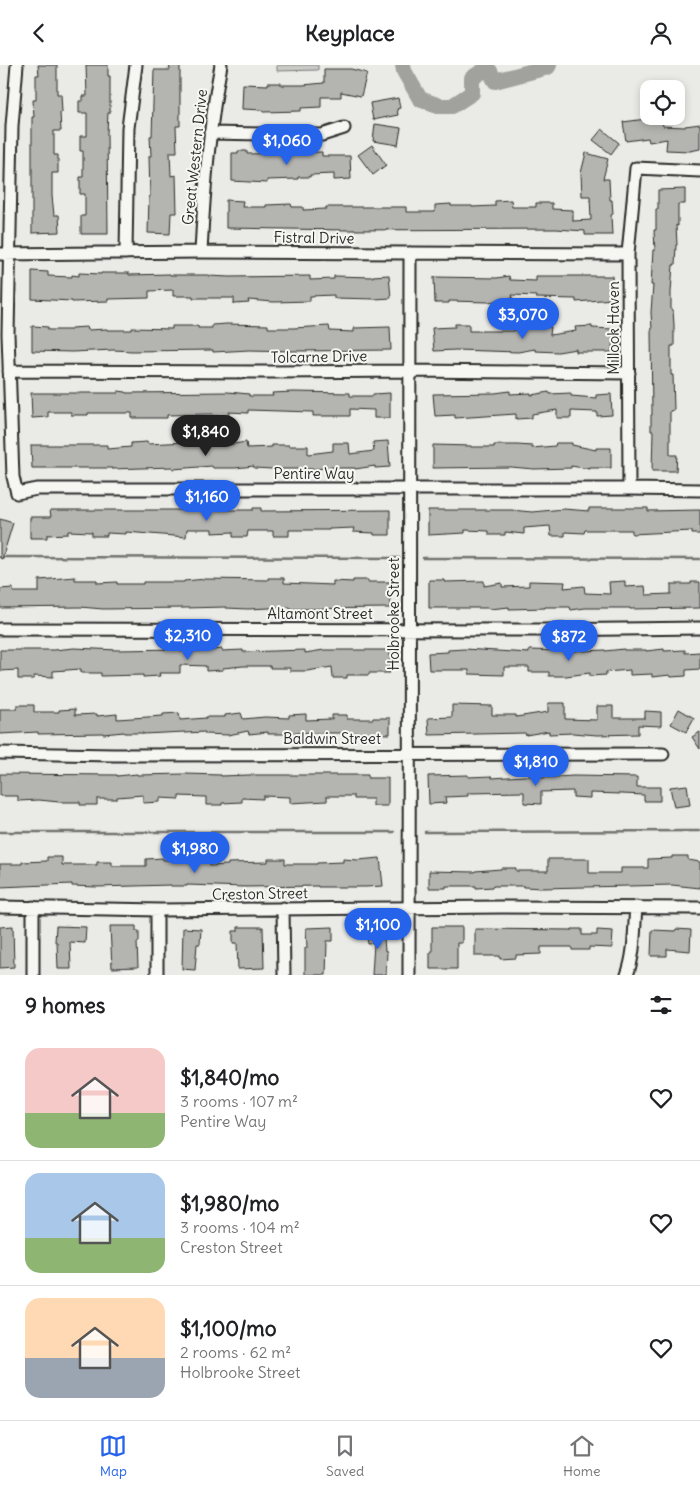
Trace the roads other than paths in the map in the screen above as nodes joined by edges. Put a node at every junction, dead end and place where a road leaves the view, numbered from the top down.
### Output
1 (17, 65) edge
2 (136, 65) edge
3 (221, 65) edge
4 (344, 128) dead end
5 (210, 133) junction
6 (700, 171) edge
7 (201, 252) junction
8 (126, 253) junction
9 (410, 253) junction
10 (5, 254) edge
11 (628, 254) junction
12 (9, 371) junction
13 (410, 371) junction
14 (629, 373) junction
15 (410, 488) junction
16 (629, 489) junction
17 (700, 490) edge
18 (700, 628) edge
19 (0, 629) edge
20 (409, 629) junction
21 (0, 753) edge
22 (409, 754) junction
23 (663, 754) dead end
24 (0, 907) edge
25 (33, 907) junction
26 (636, 907) junction
27 (284, 908) junction
28 (409, 908) junction
29 (700, 908) edge
30 (157, 910) junction
31 (33, 975) edge
32 (157, 975) edge
33 (284, 975) edge
34 (409, 975) edge
35 (628, 975) edge

1 - 10 street, Pentire Way
2 - 8 street
3 - 5 street, Great Western Drive
4 - 5 street
5 - 7 street, Great Western Drive
6 - 11 street, Millook Haven
7 - 8 street, Fistral Drive
7 - 9 street, Fistral Drive
8 - 10 street, Fistral Drive
9 - 11 street, Fistral Drive
9 - 13 street, Holbrooke Street
10 - 12 street, Pentire Way
11 - 14 street, Millook Haven
12 - 13 street, Tolcarne Drive
12 - 15 street, Pentire Way
13 - 14 street, Tolcarne Drive
13 - 15 street, Holbrooke Street
14 - 16 street, Millook Haven
15 - 16 street, Pentire Way
15 - 20 street, Holbrooke Street
16 - 17 street, Pentire Way
18 - 20 street, Altamont Street
19 - 20 street, Altamont Street
20 - 22 street, Holbrooke Street
21 - 22 street, Baldwin Street
22 - 23 street, Baldwin Street
22 - 28 street, Holbrooke Street
24 - 25 street, Creston Street
25 - 30 street, Creston Street
25 - 31 street
26 - 28 street, Creston Street
26 - 29 street, Creston Street
26 - 35 street
27 - 28 street, Creston Street
27 - 30 street, Creston Street
27 - 33 street
28 - 34 street, Holbrooke Street
30 - 32 street

